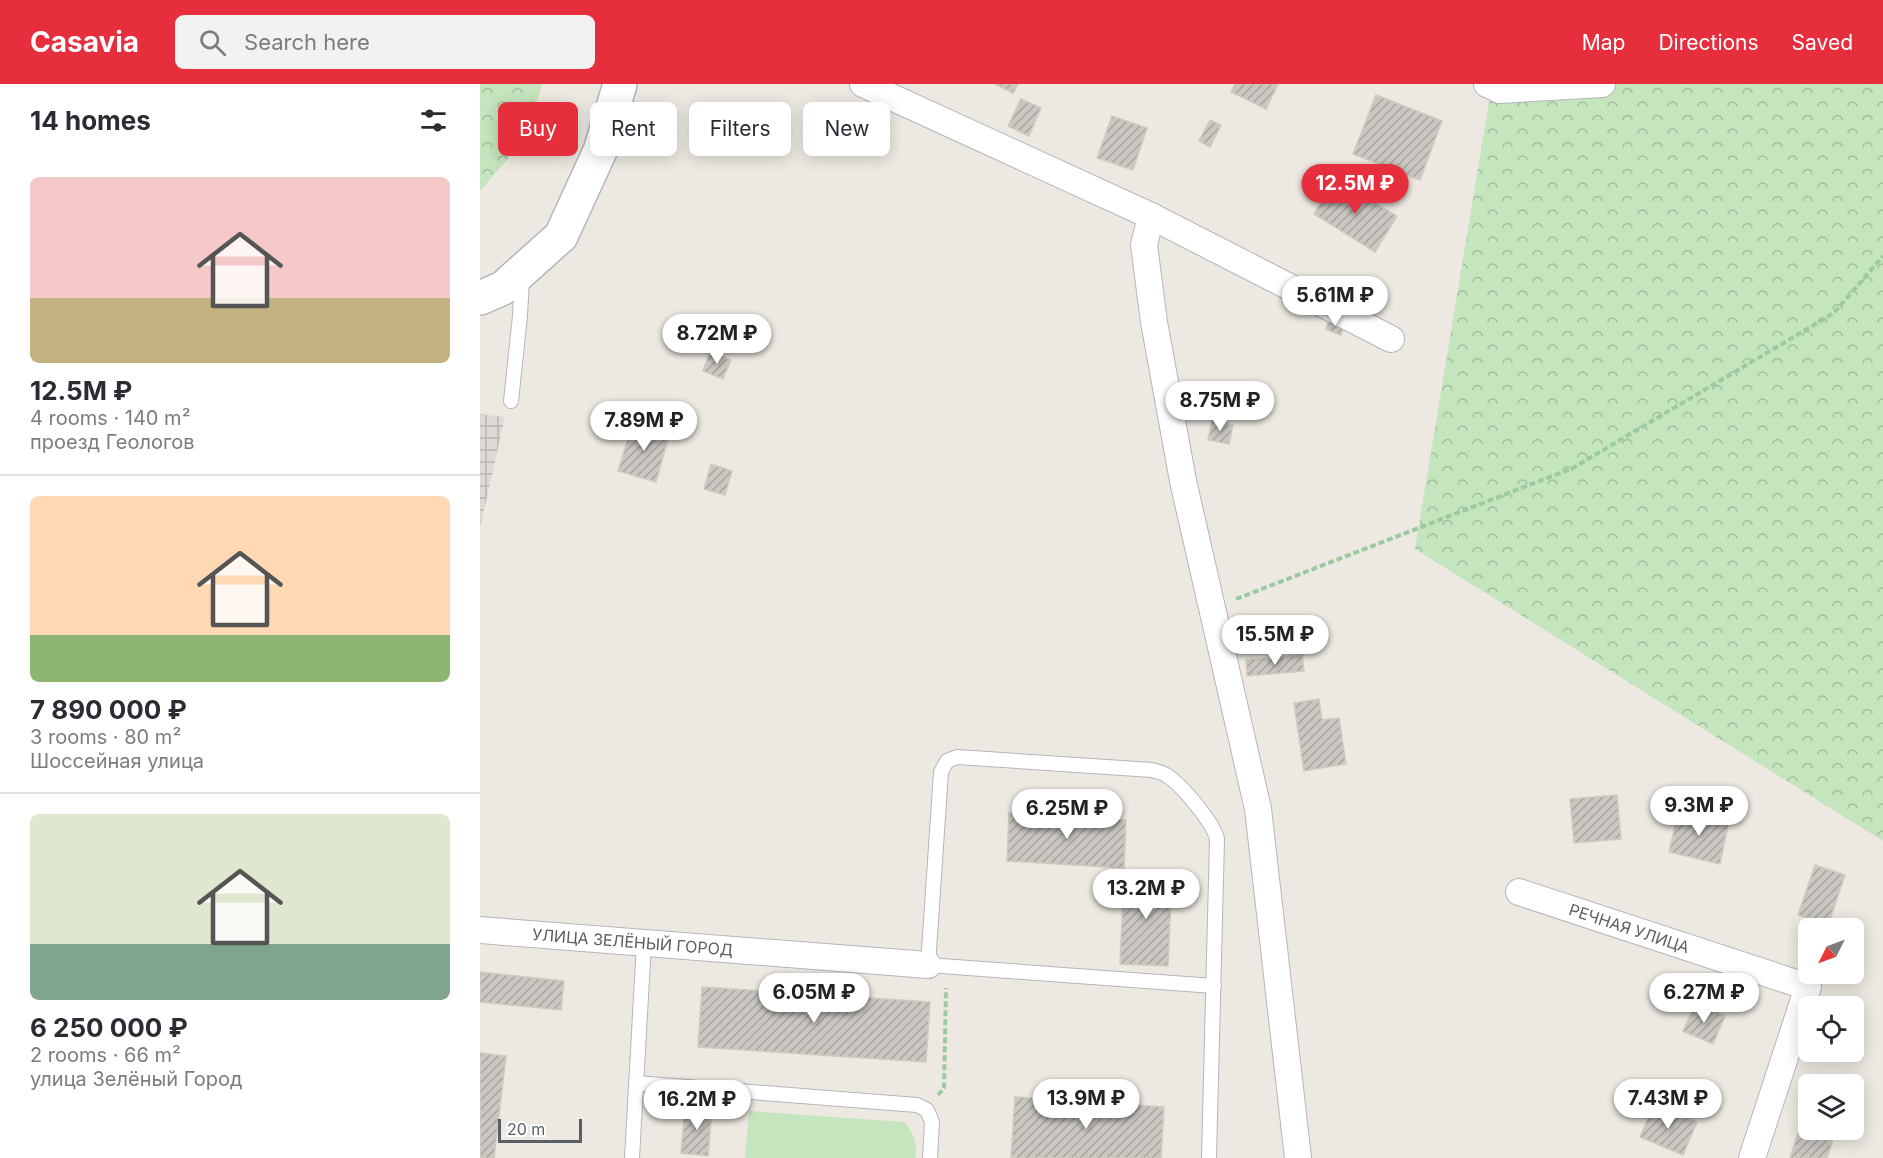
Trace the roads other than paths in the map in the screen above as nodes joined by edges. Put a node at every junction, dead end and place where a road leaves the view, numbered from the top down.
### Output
1 (620, 84) edge
2 (863, 84) edge
3 (1602, 84) edge
4 (1493, 87) edge
5 (1151, 216) junction
6 (522, 271) junction
7 (480, 298) edge
8 (1391, 339) dead end
9 (511, 401) dead end
10 (1519, 892) dead end
11 (480, 930) edge
12 (644, 943) junction
13 (928, 965) junction
14 (1214, 986) junction
15 (636, 1083) junction
16 (632, 1158) edge
17 (930, 1158) edge
18 (1209, 1158) edge
19 (1298, 1158) edge
20 (1752, 1158) edge

1 - 6 street
2 - 5 street
3 - 4 street
5 - 8 street
5 - 19 street
6 - 7 street
6 - 9 lane
10 - 20 street, РЕЧНАЯ УЛИЦА
11 - 12 street, УЛИЦА ЗЕЛЁНЫЙ ГОРОД
12 - 13 street, УЛИЦА ЗЕЛЁНЫЙ ГОРОД
12 - 15 lane
13 - 14 lane
13 - 14 lane
14 - 18 lane
15 - 16 lane
15 - 17 lane

